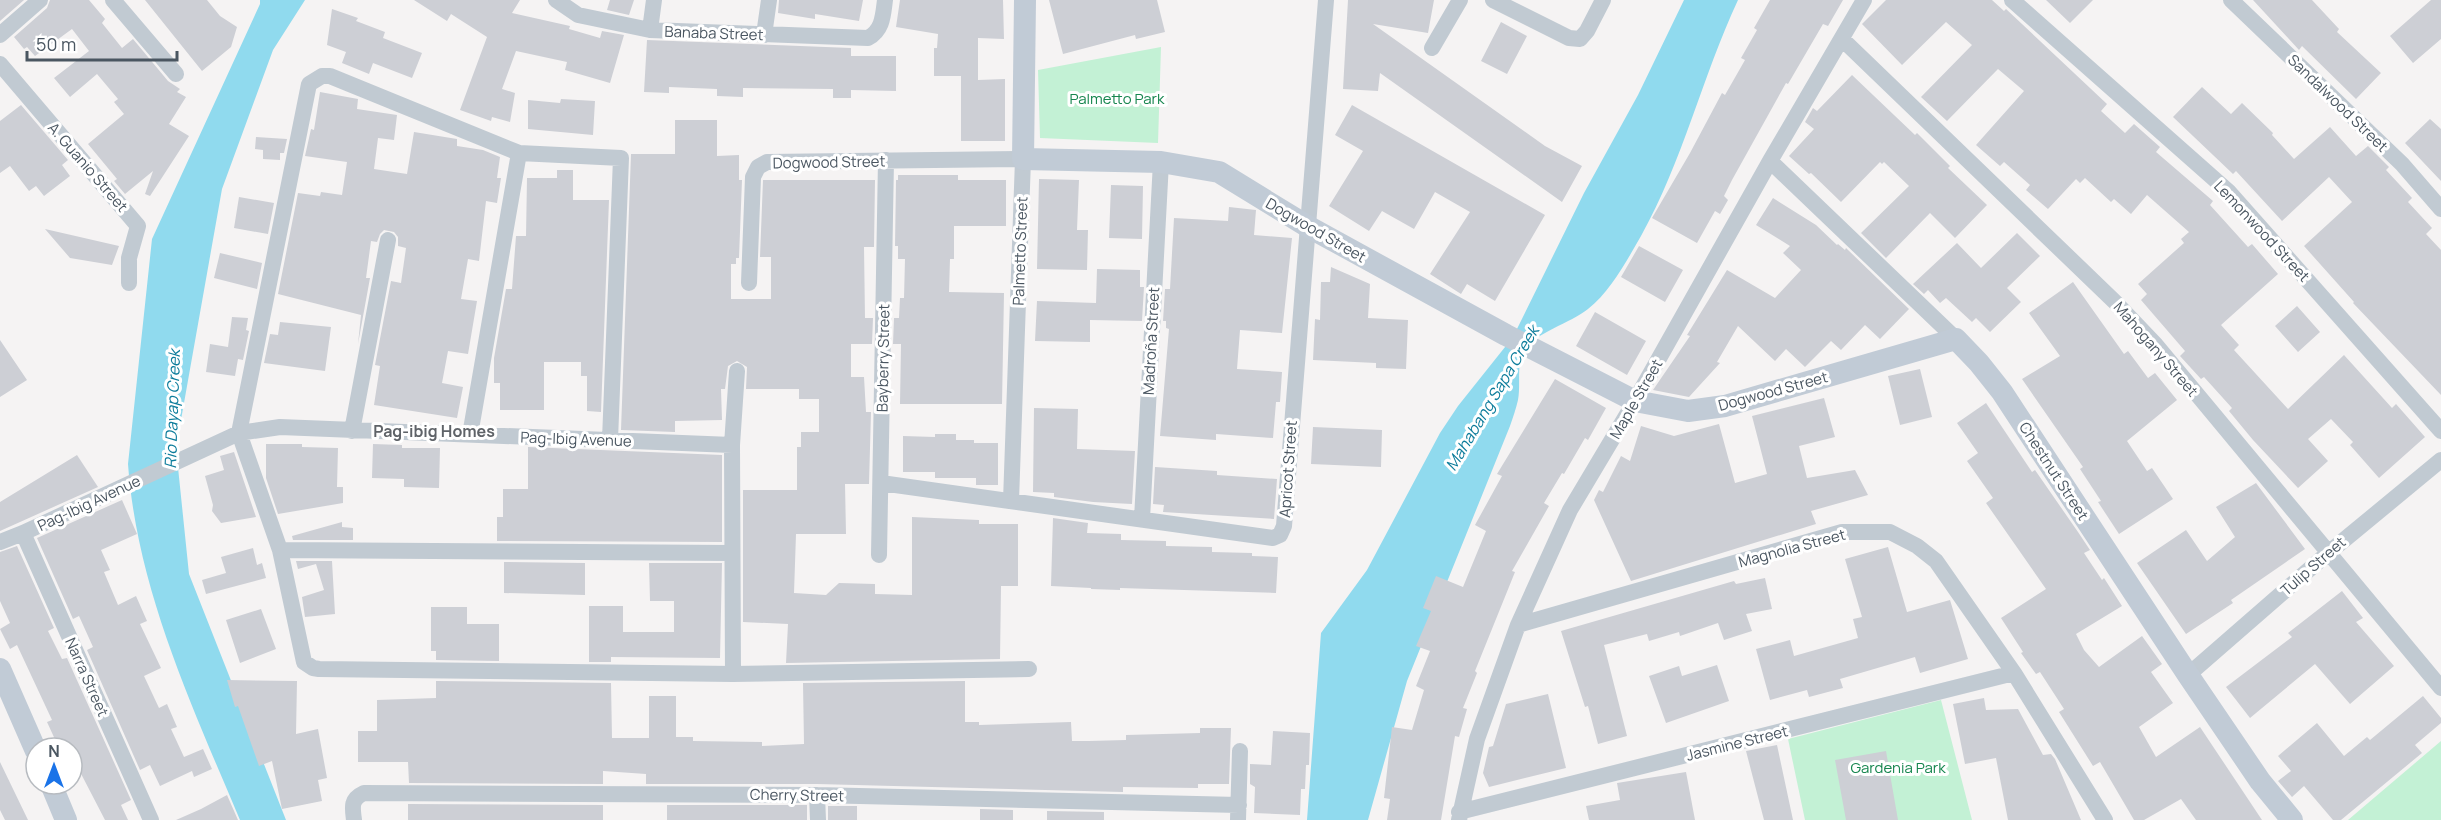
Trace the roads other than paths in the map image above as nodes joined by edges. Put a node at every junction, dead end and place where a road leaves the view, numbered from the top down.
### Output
1 (40, 0) edge
2 (114, 0) edge
3 (556, 0) edge
4 (654, 0) edge
5 (769, 0) edge
6 (885, 0) edge
7 (1025, 0) edge
8 (1326, 0) edge
9 (1460, 0) edge
10 (1493, 0) edge
11 (1603, 0) edge
12 (1864, 0) edge
13 (2012, 0) edge
14 (2231, 0) edge
15 (650, 30) junction
16 (0, 35) edge
17 (764, 35) junction
18 (1842, 39) junction
19 (1432, 48) dead end
20 (0, 64) edge
21 (176, 74) dead end
22 (519, 153) junction
23 (1023, 159) junction
24 (886, 160) junction
25 (1770, 161) junction
26 (1161, 162) junction
27 (2441, 208) edge
28 (1307, 226) junction
29 (388, 240) dead end
30 (129, 283) dead end
31 (749, 283) dead end
32 (1956, 339) junction
33 (737, 371) dead end
34 (1635, 401) junction
35 (352, 431) junction
36 (2441, 431) edge
37 (239, 433) junction
38 (470, 435) junction
39 (610, 440) junction
40 (732, 445) junction
41 (2441, 460) edge
42 (881, 483) junction
43 (1011, 501) junction
44 (1142, 519) junction
45 (23, 533) junction
46 (0, 542) edge
47 (280, 550) junction
48 (731, 553) junction
49 (2327, 554) junction
50 (879, 555) dead end
51 (1518, 625) junction
52 (0, 669) edge
53 (1029, 669) dead end
54 (2014, 673) junction
55 (733, 674) junction
56 (2188, 675) junction
57 (2441, 688) edge
58 (29, 736) edge
59 (1240, 751) dead end
60 (818, 795) junction
61 (56, 796) edge
62 (1238, 813) edge
63 (1459, 816) edge
64 (66, 820) edge
65 (151, 820) edge
66 (354, 820) edge
67 (818, 820) edge
68 (2105, 820) edge
69 (2292, 820) edge

1 - 16 street
2 - 21 street
3 - 15 street, Banaba Street
4 - 15 street
5 - 17 street
6 - 17 street, Banaba Street
7 - 23 street, Palmetto Street
8 - 28 street, Apricot Street
9 - 19 street
10 - 11 street
12 - 18 street, Maple Street
13 - 36 street, Lemonwood Street
14 - 27 street, Sandalwood Street
15 - 17 street, Banaba Street
18 - 25 street, Maple Street
18 - 49 street, Mahogany Street
20 - 30 street, A. Guanio Street
22 - 37 street
22 - 38 street
22 - 39 street
23 - 24 street, Dogwood Street
23 - 26 street, Dogwood Street
23 - 43 street, Palmetto Street
24 - 31 street, Dogwood Street
24 - 42 street, Bayberry Street
25 - 32 street, Chestnut Street
25 - 34 street, Maple Street
26 - 28 street, Dogwood Street
26 - 44 street, Madroña Street
28 - 34 street, Dogwood Street
28 - 44 street, Apricot Street
29 - 35 street
32 - 34 street, Dogwood Street
32 - 56 street, Chestnut Street
33 - 40 street
34 - 51 street, Maple Street
35 - 37 street, Pag-Ibig Avenue
35 - 38 street, Pag-Ibig Avenue
37 - 45 street, Pag-Ibig Avenue
37 - 47 street
38 - 39 street, Pag-Ibig Avenue
39 - 40 street, Pag-Ibig Avenue
40 - 48 street
41 - 49 street, Tulip Street
42 - 43 street, Apricot Street
42 - 50 street, Bayberry Street
43 - 44 street, Apricot Street
45 - 46 street, Pag-Ibig Avenue
45 - 65 street, Narra Street
47 - 48 street
47 - 55 street
48 - 55 street
49 - 56 street, Tulip Street
49 - 57 street, Mahogany Street
51 - 54 street, Magnolia Street
51 - 63 street, Maple Street
52 - 58 street
53 - 55 street
54 - 63 street, Jasmine Street
54 - 68 street, Magnolia Street
56 - 69 street, Chestnut Street
59 - 62 street
60 - 62 street, Cherry Street
60 - 66 street, Cherry Street
60 - 67 street
61 - 64 street

